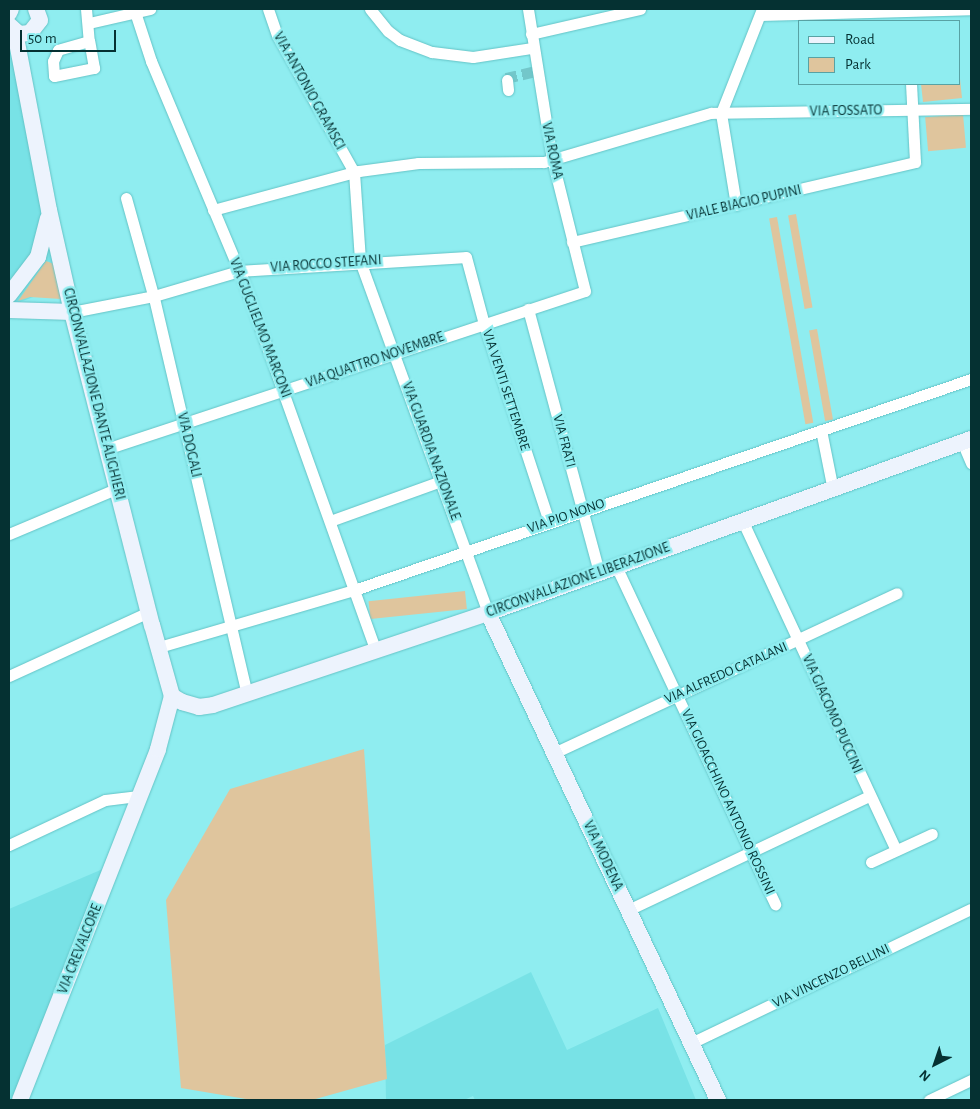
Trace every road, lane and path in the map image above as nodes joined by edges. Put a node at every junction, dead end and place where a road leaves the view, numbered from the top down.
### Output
1 (36, 9) edge
2 (86, 9) edge
3 (150, 9) edge
4 (268, 9) edge
5 (370, 9) edge
6 (528, 9) edge
7 (970, 9) edge
8 (638, 10) edge
9 (135, 12) junction
10 (761, 12) edge
11 (904, 14) edge
12 (89, 23) junction
13 (15, 30) edge
14 (532, 34) junction
15 (89, 41) dead end
16 (532, 48) junction
17 (911, 85) edge
18 (971, 109) edge
19 (914, 110) junction
20 (721, 113) junction
21 (552, 159) junction
22 (354, 172) junction
23 (126, 198) dead end
24 (736, 206) junction
25 (49, 210) junction
26 (214, 210) junction
27 (572, 242) junction
28 (38, 257) junction
29 (466, 257) joint
30 (60, 260) junction
31 (360, 261) junction
32 (239, 271) junction
33 (585, 291) joint
34 (9, 295) edge
35 (154, 296) junction
36 (528, 309) junction
37 (9, 310) edge
38 (72, 312) junction
39 (484, 324) junction
40 (394, 353) junction
41 (971, 379) edge
42 (284, 392) junction
43 (184, 424) junction
44 (821, 430) junction
45 (967, 441) edge
46 (108, 448) junction
47 (971, 463) edge
48 (441, 481) junction
49 (118, 488) junction
50 (833, 490) junction
51 (582, 510) junction
52 (330, 521) junction
53 (549, 522) junction
54 (743, 522) junction
55 (9, 534) edge
56 (467, 550) junction
57 (616, 566) junction
58 (599, 572) junction
59 (354, 590) junction
60 (897, 593) dead end
61 (149, 612) junction
62 (488, 613) junction
63 (231, 626) junction
64 (798, 640) junction
65 (159, 647) junction
66 (375, 649) junction
67 (9, 676) edge
68 (246, 694) junction
69 (678, 694) junction
70 (177, 699) junction
71 (554, 752) junction
72 (139, 796) junction
73 (869, 796) junction
74 (932, 834) dead end
75 (9, 845) edge
76 (896, 850) junction
77 (750, 851) junction
78 (871, 862) dead end
79 (775, 904) dead end
80 (971, 909) edge
81 (628, 910) junction
82 (691, 1043) junction
83 (971, 1080) edge
84 (20, 1100) edge
85 (718, 1100) edge
86 (929, 1100) edge

1 - 13 main road
2 - 12 street
3 - 9 street
4 - 22 street, VIA ANTONIO GRAMSCI
5 - 16 street
6 - 14 street, VIA ROMA
7 - 11 street
8 - 14 street
9 - 12 street
9 - 26 street, VIA GUGLIELMO MARCONI
10 - 11 street
10 - 20 street
12 - 15 street
13 - 25 main road, CIRCONVALLAZIONE DANTE ALIGHIERI
14 - 16 street, VIA ROMA
16 - 21 street, VIA ROMA
17 - 19 street
18 - 19 street, VIA FOSSATO
19 - 20 street, VIA FOSSATO
19 - 24 street, VIALE BIAGIO PUPINI
20 - 21 street, VIA FOSSATO
20 - 24 street
21 - 22 street, VIA FOSSATO
21 - 27 street, VIA ROMA
22 - 26 street, VIA FOSSATO
22 - 31 street, VIA GUARDIA NAZIONALE
23 - 35 street, VIA DOGALI
24 - 27 street, VIALE BIAGIO PUPINI
25 - 28 main road
25 - 30 main road, CIRCONVALLAZIONE DANTE ALIGHIERI
26 - 32 street, VIA GUGLIELMO MARCONI
27 - 33 street, VIA ROMA
28 - 30 main road
28 - 34 main road
29 - 31 street, VIA ROCCO STEFANI
29 - 39 street, VIA VENTI SETTEMBRE
30 - 38 main road, CIRCONVALLAZIONE DANTE ALIGHIERI
31 - 32 street, VIA ROCCO STEFANI
31 - 40 street, VIA GUARDIA NAZIONALE
32 - 35 street, VIA ROCCO STEFANI
32 - 42 street, VIA GUGLIELMO MARCONI
33 - 36 street, VIA QUATTRO NOVEMBRE
35 - 38 street, VIA ROCCO STEFANI
35 - 43 street, VIA DOGALI
36 - 39 street, VIA QUATTRO NOVEMBRE
36 - 51 street, VIA FRATI
37 - 38 main road
38 - 46 main road, CIRCONVALLAZIONE DANTE ALIGHIERI
39 - 40 street, VIA QUATTRO NOVEMBRE
39 - 53 street, VIA VENTI SETTEMBRE
40 - 42 street, VIA QUATTRO NOVEMBRE
40 - 48 street, VIA GUARDIA NAZIONALE
41 - 44 street, VIA PIO NONO
42 - 43 street, VIA QUATTRO NOVEMBRE
42 - 52 street, VIA GUGLIELMO MARCONI
43 - 46 street, VIA QUATTRO NOVEMBRE
43 - 63 street, VIA DOGALI
44 - 50 street
44 - 51 street, VIA PIO NONO
45 - 47 street
45 - 50 main road, CIRCONVALLAZIONE LIBERAZIONE
46 - 49 main road, CIRCONVALLAZIONE DANTE ALIGHIERI
48 - 52 street
48 - 56 street, VIA GUARDIA NAZIONALE
49 - 55 street
49 - 61 main road, CIRCONVALLAZIONE DANTE ALIGHIERI
50 - 54 main road, CIRCONVALLAZIONE LIBERAZIONE
51 - 53 street, VIA PIO NONO
51 - 58 street, VIA FRATI
52 - 59 street, VIA GUGLIELMO MARCONI
53 - 56 street, VIA PIO NONO
54 - 57 main road, CIRCONVALLAZIONE LIBERAZIONE
54 - 64 street, VIA GIACOMO PUCCINI
56 - 59 street, VIA PIO NONO
56 - 62 street, VIA GUARDIA NAZIONALE
57 - 58 main road, CIRCONVALLAZIONE LIBERAZIONE
57 - 69 street, VIA GIOACCHINO ANTONIO ROSSINI
58 - 62 main road, CIRCONVALLAZIONE LIBERAZIONE
59 - 63 street, VIA PIO NONO
59 - 66 street, VIA GUGLIELMO MARCONI
60 - 64 street, VIA ALFREDO CATALANI
61 - 65 main road, CIRCONVALLAZIONE DANTE ALIGHIERI
61 - 67 street
62 - 66 main road, CIRCONVALLAZIONE LIBERAZIONE
62 - 71 main road, VIA MODENA
63 - 65 street, VIA PIO NONO
63 - 68 street, VIA DOGALI
64 - 69 street, VIA ALFREDO CATALANI
64 - 73 street, VIA GIACOMO PUCCINI
65 - 70 main road, CIRCONVALLAZIONE DANTE ALIGHIERI
66 - 68 main road, CIRCONVALLAZIONE LIBERAZIONE
68 - 70 main road, CIRCONVALLAZIONE LIBERAZIONE
69 - 71 street, VIA ALFREDO CATALANI
69 - 77 street, VIA GIOACCHINO ANTONIO ROSSINI
70 - 72 main road, VIA CREVALCORE
71 - 81 main road, VIA MODENA
72 - 75 street
72 - 84 main road, VIA CREVALCORE
73 - 76 street, VIA GIACOMO PUCCINI
73 - 77 street
74 - 76 street
76 - 78 street
77 - 79 street, VIA GIOACCHINO ANTONIO ROSSINI
77 - 81 street
80 - 82 street, VIA VINCENZO BELLINI
81 - 82 main road, VIA MODENA
82 - 85 main road, VIA MODENA
83 - 86 street

